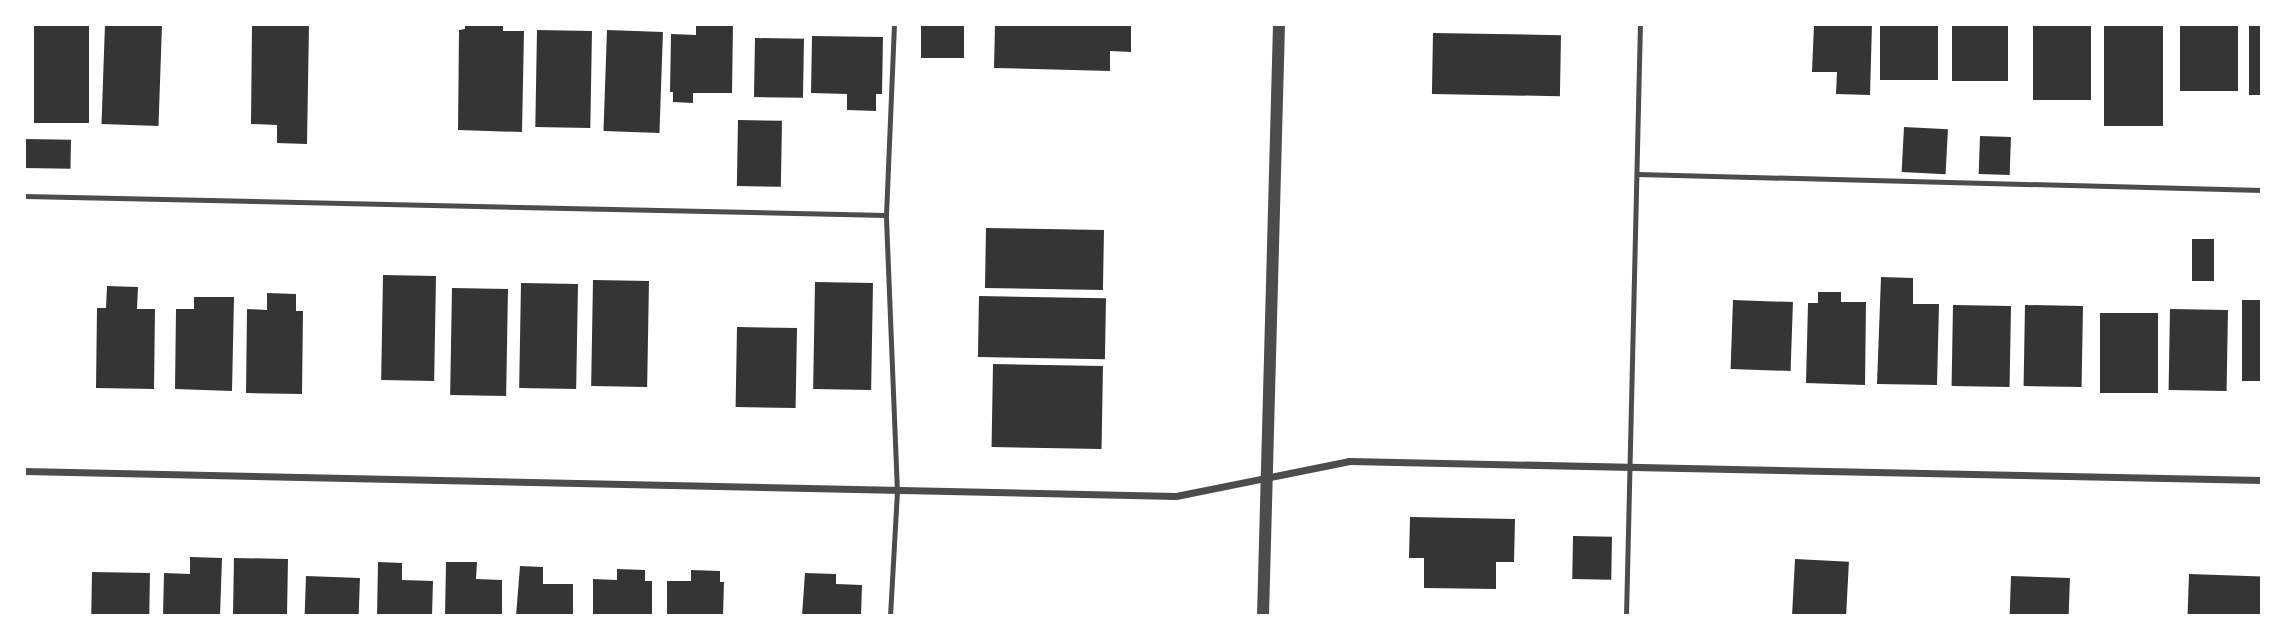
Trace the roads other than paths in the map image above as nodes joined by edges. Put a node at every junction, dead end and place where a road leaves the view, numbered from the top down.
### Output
1 (894, 24) edge
2 (1279, 24) edge
3 (1640, 24) edge
4 (1637, 174) junction
5 (2262, 190) edge
6 (24, 197) edge
7 (886, 215) junction
8 (1629, 467) junction
9 (24, 471) edge
10 (1268, 479) junction
11 (2262, 480) edge
12 (897, 492) junction
13 (890, 615) edge
14 (1263, 615) edge
15 (1626, 615) edge

1 - 7 lane
2 - 10 street
3 - 4 lane
4 - 5 lane
4 - 8 lane
6 - 7 lane
7 - 12 lane
8 - 10 street
8 - 11 street
8 - 15 lane
9 - 12 street
10 - 12 street
10 - 14 street
12 - 13 lane

